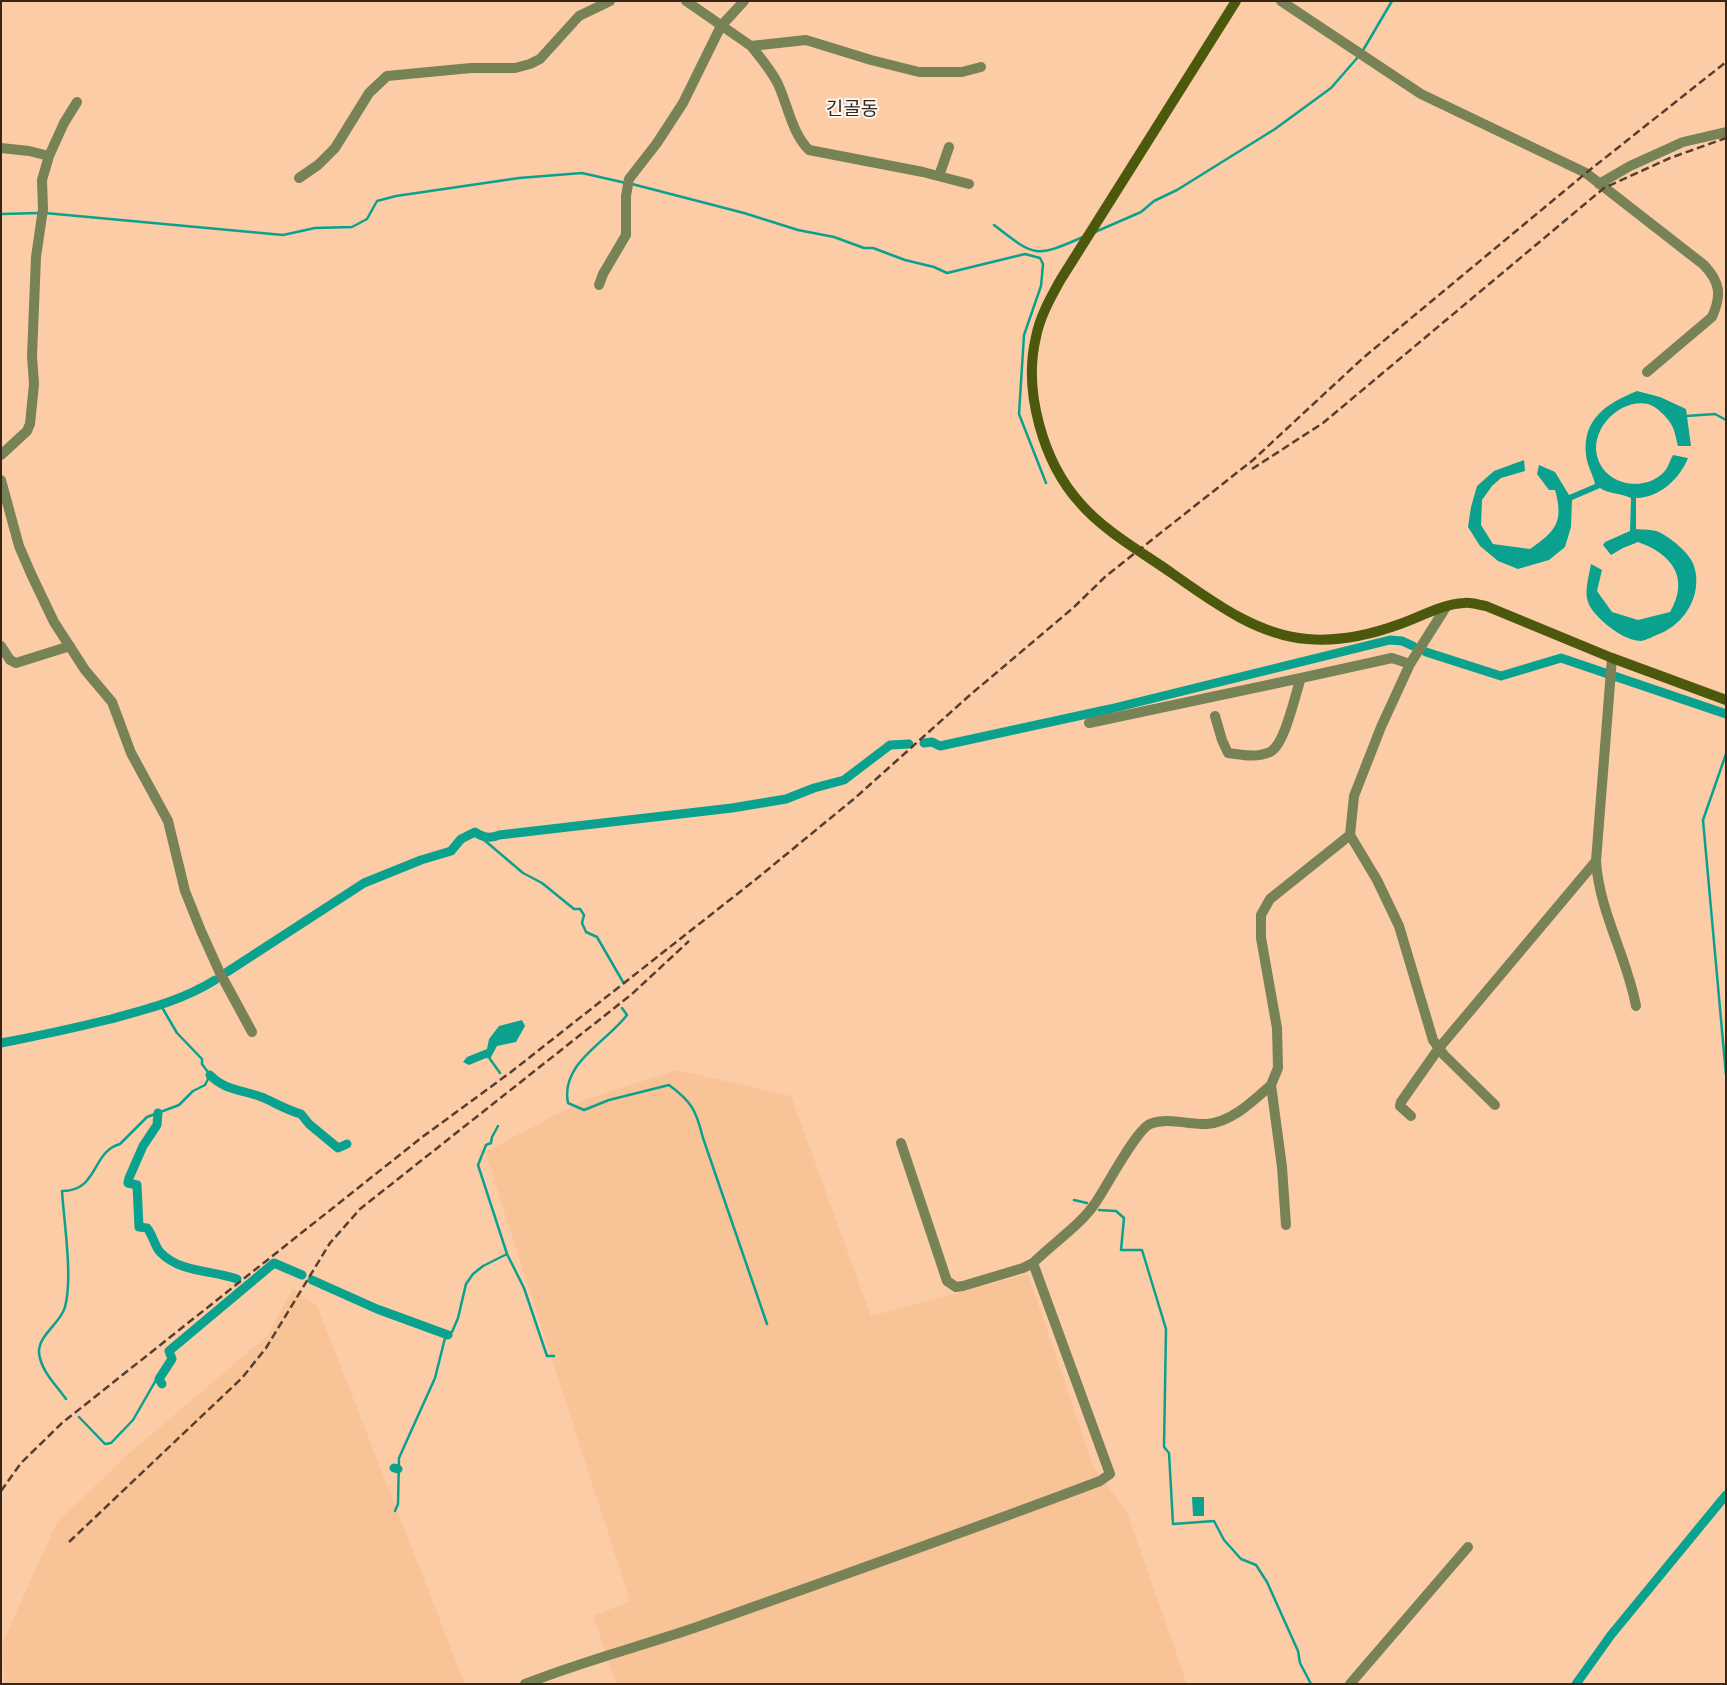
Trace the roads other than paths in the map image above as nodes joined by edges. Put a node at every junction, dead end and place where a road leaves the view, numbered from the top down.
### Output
1 (610, 1) edge
2 (686, 1) edge
3 (744, 1) edge
4 (1236, 1) edge
5 (1282, 1) edge
6 (721, 26) junction
7 (751, 46) junction
8 (980, 67) dead end
9 (77, 102) dead end
10 (1726, 132) edge
11 (949, 147) dead end
12 (1, 148) edge
13 (49, 156) junction
14 (939, 176) junction
15 (300, 178) dead end
16 (970, 184) dead end
17 (1599, 184) junction
18 (599, 285) dead end
19 (1647, 372) dead end
20 (6, 443) edge
21 (1, 455) edge
22 (1, 480) edge
23 (1446, 607) junction
24 (1, 646) edge
25 (70, 646) junction
26 (1612, 658) junction
27 (1410, 664) junction
28 (1301, 678) junction
29 (1726, 700) edge
30 (1215, 716) dead end
31 (1088, 723) dead end
32 (1350, 835) junction
33 (1596, 861) junction
34 (1636, 1006) dead end
35 (252, 1032) dead end
36 (1439, 1048) junction
37 (1271, 1085) junction
38 (1495, 1105) dead end
39 (1411, 1116) dead end
40 (901, 1143) dead end
41 (1286, 1225) dead end
42 (1033, 1263) junction
43 (1468, 1546) dead end
44 (525, 1684) edge
45 (1350, 1684) edge

1 - 15 street
2 - 6 street
3 - 6 street
4 - 23 main road
5 - 17 street
6 - 7 street
6 - 18 street
7 - 8 street
7 - 14 street
9 - 13 street
10 - 17 street
11 - 14 street
12 - 13 street
13 - 20 street
14 - 16 street
17 - 19 street
20 - 21 street
22 - 25 street
23 - 26 main road
23 - 27 street
24 - 25 street
25 - 35 street
26 - 29 main road
26 - 33 street
27 - 28 street
27 - 32 street
28 - 30 street
28 - 31 street
32 - 36 street
32 - 37 street
33 - 34 street
33 - 36 street
36 - 38 street
36 - 39 street
37 - 41 street
37 - 42 street
40 - 42 street
42 - 44 street
43 - 45 street

